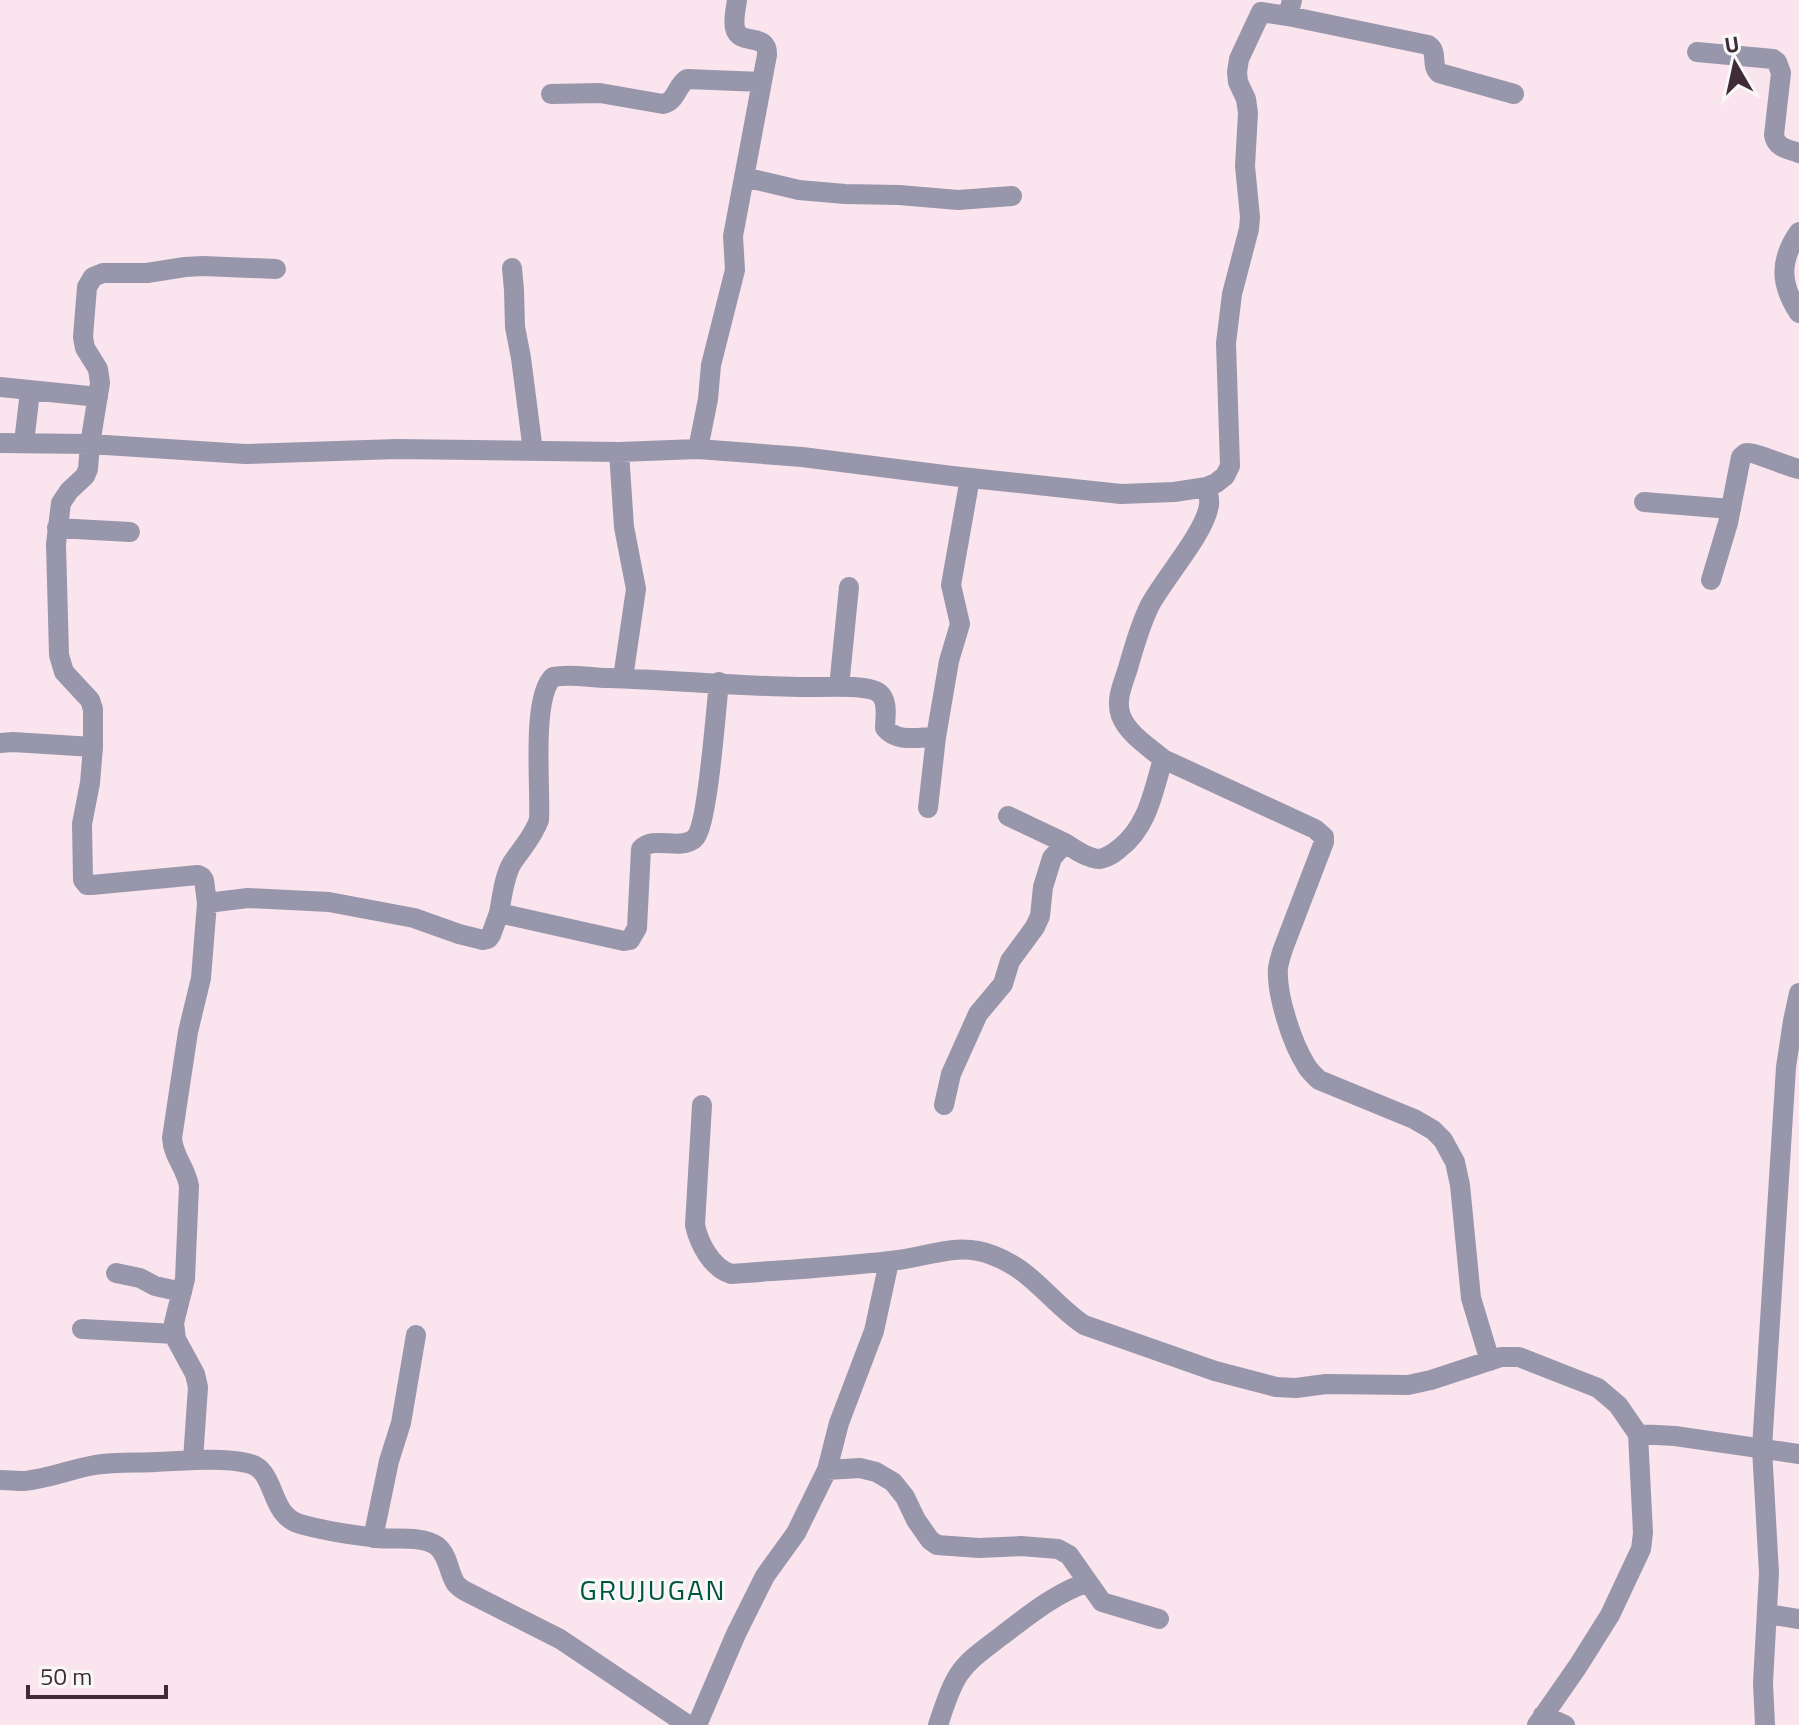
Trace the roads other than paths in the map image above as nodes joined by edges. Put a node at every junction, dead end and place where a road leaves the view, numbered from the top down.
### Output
1 (737, 0) edge
2 (1262, 6) edge
3 (1290, 8) edge
4 (1697, 52) dead end
5 (762, 82) junction
6 (551, 94) dead end
7 (1514, 94) dead end
8 (1799, 153) edge
9 (744, 177) junction
10 (1012, 196) dead end
11 (1799, 232) edge
12 (512, 268) dead end
13 (276, 269) dead end
14 (1799, 313) edge
15 (0, 387) edge
16 (30, 391) junction
17 (98, 397) junction
18 (0, 443) edge
19 (24, 443) junction
20 (90, 444) junction
21 (698, 449) junction
22 (533, 451) junction
23 (619, 452) junction
24 (1799, 469) edge
25 (970, 478) junction
26 (1207, 487) junction
27 (1644, 502) dead end
28 (1731, 509) junction
29 (57, 528) junction
30 (130, 532) dead end
31 (1711, 580) dead end
32 (849, 587) dead end
33 (623, 678) junction
34 (719, 682) junction
35 (839, 687) junction
36 (936, 737) junction
37 (0, 743) edge
38 (93, 747) junction
39 (1163, 759) junction
40 (928, 808) dead end
41 (1008, 816) dead end
42 (1065, 843) junction
43 (207, 903) junction
44 (499, 913) junction
45 (1799, 993) edge
46 (702, 1105) dead end
47 (944, 1105) dead end
48 (889, 1262) junction
49 (116, 1273) dead end
50 (182, 1292) junction
51 (82, 1329) dead end
52 (175, 1334) junction
53 (416, 1335) dead end
54 (1483, 1364) junction
55 (1638, 1434) junction
56 (1762, 1448) junction
57 (1799, 1454) edge
58 (193, 1460) junction
59 (827, 1470) junction
60 (0, 1480) edge
61 (373, 1538) junction
62 (1088, 1582) junction
63 (1767, 1614) junction
64 (1159, 1619) dead end
65 (1799, 1619) edge
66 (1540, 1720) edge
67 (688, 1725) edge
68 (697, 1725) edge
69 (938, 1725) edge
70 (1565, 1725) edge
71 (1765, 1725) edge

1 - 5 street
2 - 3 street
2 - 26 street
3 - 7 street
4 - 8 street
5 - 6 street
5 - 9 street
9 - 10 street
9 - 21 street
11 - 14 street
12 - 22 street
13 - 17 street
15 - 16 street
16 - 17 street
16 - 19 street
17 - 20 street
18 - 19 street
19 - 20 street
20 - 22 street
20 - 29 street
21 - 23 street
21 - 25 street
22 - 23 street
23 - 33 street
24 - 28 street
25 - 26 street
25 - 36 street
26 - 39 street
27 - 28 street
28 - 31 street
29 - 30 street
29 - 38 street
32 - 35 street
33 - 34 street
33 - 44 street
34 - 35 street
34 - 44 street
35 - 36 street
36 - 40 street
37 - 38 street
38 - 43 street
39 - 42 street
39 - 54 street
41 - 42 street
42 - 47 street
43 - 44 street
43 - 50 street
45 - 56 street
46 - 48 street
48 - 54 street
48 - 59 street
49 - 50 street
50 - 52 street
51 - 52 street
52 - 58 street
53 - 61 street
54 - 55 street
55 - 56 street
55 - 66 street
56 - 57 street
56 - 63 street
58 - 60 street
58 - 61 street
59 - 62 street
59 - 68 street
61 - 67 street
62 - 64 street
62 - 69 street
63 - 65 street
63 - 71 street
66 - 70 street

